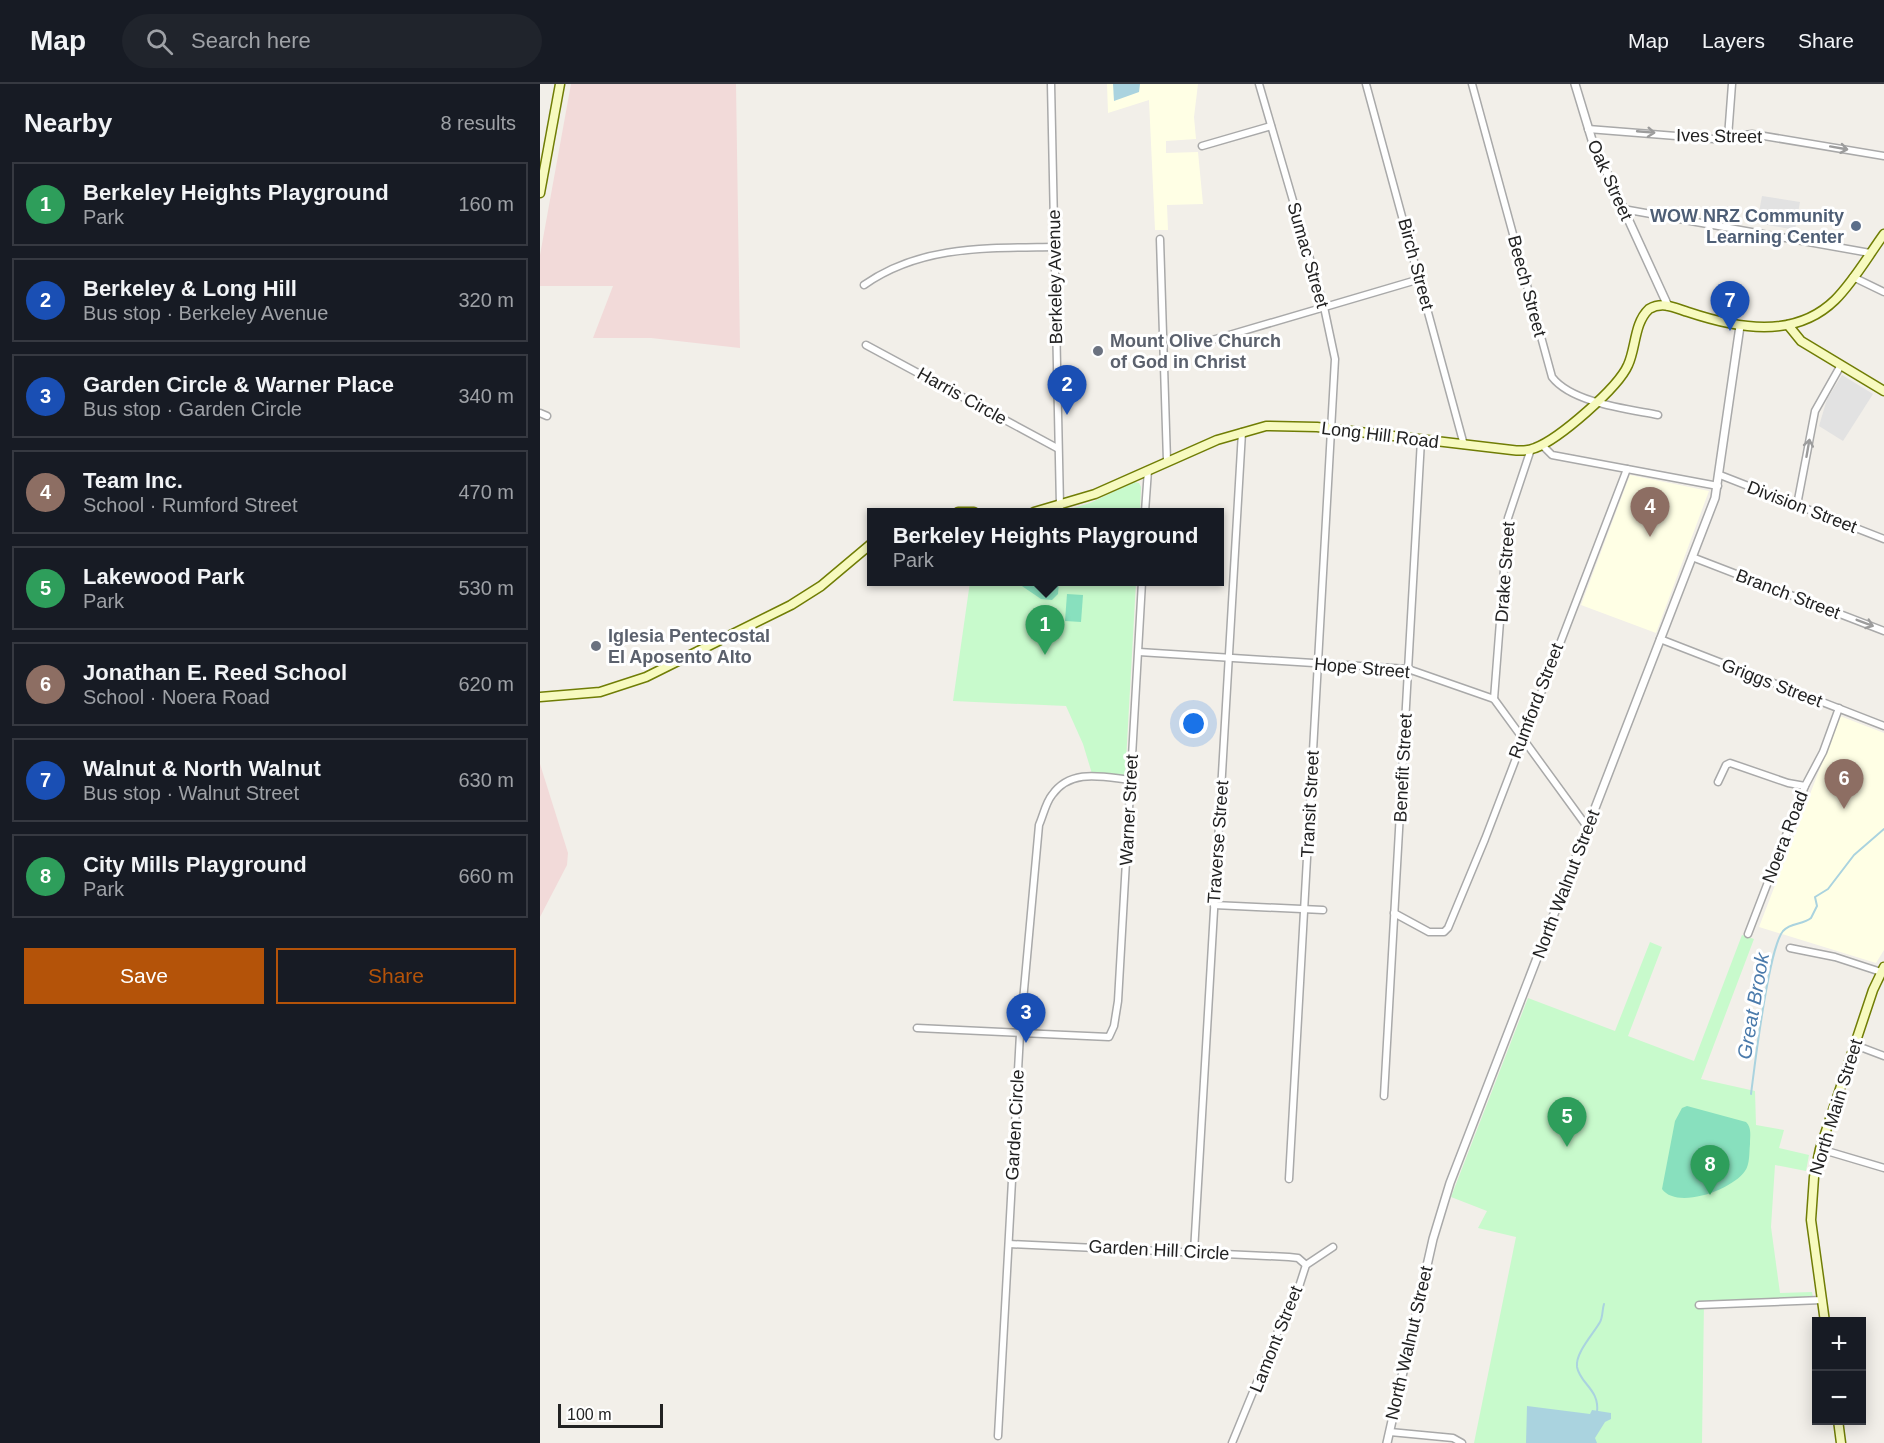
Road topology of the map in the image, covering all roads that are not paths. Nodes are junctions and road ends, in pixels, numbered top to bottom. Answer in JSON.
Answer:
{"nodes":[{"id":1,"x":560,"y":84,"type":"edge"},
{"id":2,"x":1051,"y":84,"type":"edge"},
{"id":3,"x":1259,"y":84,"type":"edge"},
{"id":4,"x":1366,"y":84,"type":"edge"},
{"id":5,"x":1472,"y":84,"type":"edge"},
{"id":6,"x":1575,"y":84,"type":"edge"},
{"id":7,"x":1732,"y":84,"type":"edge"},
{"id":8,"x":1271,"y":126,"type":"junction"},
{"id":9,"x":1588,"y":129,"type":"junction"},
{"id":10,"x":1728,"y":137,"type":"junction"},
{"id":11,"x":1202,"y":146,"type":"dead end"},
{"id":12,"x":1884,"y":156,"type":"edge"},
{"id":13,"x":540,"y":193,"type":"edge"},
{"id":14,"x":1623,"y":209,"type":"junction"},
{"id":15,"x":1884,"y":234,"type":"edge"},
{"id":16,"x":1160,"y":239,"type":"dead end"},
{"id":17,"x":1054,"y":246,"type":"junction"},
{"id":18,"x":1870,"y":253,"type":"junction"},
{"id":19,"x":1853,"y":277,"type":"junction"},
{"id":20,"x":1420,"y":279,"type":"junction"},
{"id":21,"x":864,"y":285,"type":"dead end"},
{"id":22,"x":1884,"y":292,"type":"edge"},
{"id":23,"x":1668,"y":306,"type":"junction"},
{"id":24,"x":1324,"y":307,"type":"junction"},
{"id":25,"x":1788,"y":325,"type":"junction"},
{"id":26,"x":1740,"y":326,"type":"junction"},
{"id":27,"x":1209,"y":341,"type":"dead end"},
{"id":28,"x":866,"y":345,"type":"dead end"},
{"id":29,"x":1841,"y":365,"type":"junction"},
{"id":30,"x":1884,"y":391,"type":"edge"},
{"id":31,"x":1597,"y":402,"type":"junction"},
{"id":32,"x":540,"y":413,"type":"edge"},
{"id":33,"x":1658,"y":415,"type":"dead end"},
{"id":34,"x":548,"y":416,"type":"dead end"},
{"id":35,"x":1332,"y":429,"type":"junction"},
{"id":36,"x":1242,"y":431,"type":"junction"},
{"id":37,"x":1421,"y":440,"type":"junction"},
{"id":38,"x":1464,"y":445,"type":"junction"},
{"id":39,"x":1542,"y":445,"type":"junction"},
{"id":40,"x":1057,"y":448,"type":"junction"},
{"id":41,"x":1531,"y":449,"type":"junction"},
{"id":42,"x":1167,"y":460,"type":"junction"},
{"id":43,"x":1626,"y":469,"type":"junction"},
{"id":44,"x":1148,"y":470,"type":"junction"},
{"id":45,"x":1720,"y":475,"type":"junction"},
{"id":46,"x":1718,"y":486,"type":"junction"},
{"id":47,"x":1797,"y":505,"type":"junction"},
{"id":48,"x":1060,"y":506,"type":"junction"},
{"id":49,"x":1053,"y":508,"type":"edge"},
{"id":50,"x":1146,"y":508,"type":"edge"},
{"id":51,"x":1884,"y":530,"type":"edge"},
{"id":52,"x":1883,"y":538,"type":"edge"},
{"id":53,"x":867,"y":547,"type":"edge"},
{"id":54,"x":1692,"y":557,"type":"junction"},
{"id":55,"x":1142,"y":586,"type":"edge"},
{"id":56,"x":1884,"y":631,"type":"edge"},
{"id":57,"x":1660,"y":639,"type":"junction"},
{"id":58,"x":1139,"y":652,"type":"junction"},
{"id":59,"x":1229,"y":660,"type":"junction"},
{"id":60,"x":1318,"y":664,"type":"junction"},
{"id":61,"x":1408,"y":669,"type":"junction"},
{"id":62,"x":540,"y":697,"type":"edge"},
{"id":63,"x":1494,"y":699,"type":"junction"},
{"id":64,"x":1839,"y":708,"type":"junction"},
{"id":65,"x":1884,"y":726,"type":"edge"},
{"id":66,"x":1522,"y":738,"type":"junction"},
{"id":67,"x":1131,"y":780,"type":"junction"},
{"id":68,"x":1718,"y":782,"type":"dead end"},
{"id":69,"x":1805,"y":786,"type":"junction"},
{"id":70,"x":1588,"y":828,"type":"junction"},
{"id":71,"x":1214,"y":905,"type":"junction"},
{"id":72,"x":1304,"y":909,"type":"junction"},
{"id":73,"x":1323,"y":910,"type":"dead end"},
{"id":74,"x":1394,"y":913,"type":"junction"},
{"id":75,"x":1748,"y":934,"type":"dead end"},
{"id":76,"x":1790,"y":948,"type":"dead end"},
{"id":77,"x":1883,"y":970,"type":"edge"},
{"id":78,"x":917,"y":1028,"type":"dead end"},
{"id":79,"x":1020,"y":1034,"type":"junction"},
{"id":80,"x":1855,"y":1045,"type":"junction"},
{"id":81,"x":1884,"y":1056,"type":"edge"},
{"id":82,"x":1384,"y":1096,"type":"dead end"},
{"id":83,"x":1820,"y":1149,"type":"junction"},
{"id":84,"x":1884,"y":1168,"type":"edge"},
{"id":85,"x":1288,"y":1179,"type":"dead end"},
{"id":86,"x":1009,"y":1244,"type":"junction"},
{"id":87,"x":1333,"y":1247,"type":"dead end"},
{"id":88,"x":1194,"y":1252,"type":"junction"},
{"id":89,"x":1306,"y":1265,"type":"junction"},
{"id":90,"x":1822,"y":1300,"type":"junction"},
{"id":91,"x":1699,"y":1305,"type":"dead end"},
{"id":92,"x":1824,"y":1317,"type":"edge"},
{"id":93,"x":1839,"y":1425,"type":"edge"},
{"id":94,"x":1390,"y":1432,"type":"junction"},
{"id":95,"x":998,"y":1436,"type":"dead end"},
{"id":96,"x":1232,"y":1443,"type":"edge"},
{"id":97,"x":1387,"y":1443,"type":"edge"},
{"id":98,"x":1462,"y":1443,"type":"edge"},
{"id":99,"x":1841,"y":1443,"type":"edge"}],
"edges":[{"from":1,"to":13,"type":"main road"},
{"from":2,"to":17,"type":"street","name":"Berkeley Avenue"},
{"from":3,"to":8,"type":"street","name":"Sumac Street"},
{"from":4,"to":20,"type":"street","name":"Birch Street"},
{"from":5,"to":31,"type":"street","name":"Beech Street"},
{"from":6,"to":9,"type":"street","name":"Oak Street"},
{"from":7,"to":10,"type":"street"},
{"from":8,"to":11,"type":"street"},
{"from":8,"to":24,"type":"street","name":"Sumac Street"},
{"from":9,"to":10,"type":"street","name":"Ives Street","one_way":true},
{"from":9,"to":14,"type":"street","name":"Oak Street"},
{"from":10,"to":12,"type":"street","name":"Ives Street","one_way":true},
{"from":14,"to":18,"type":"street"},
{"from":14,"to":23,"type":"street","name":"Oak Street"},
{"from":15,"to":18,"type":"main road"},
{"from":16,"to":42,"type":"street"},
{"from":17,"to":21,"type":"street"},
{"from":17,"to":40,"type":"street","name":"Berkeley Avenue"},
{"from":18,"to":19,"type":"main road"},
{"from":19,"to":22,"type":"street"},
{"from":19,"to":25,"type":"main road"},
{"from":20,"to":24,"type":"street"},
{"from":20,"to":38,"type":"street","name":"Birch Street"},
{"from":23,"to":26,"type":"main road"},
{"from":23,"to":31,"type":"main road","name":"Long Hill Road"},
{"from":24,"to":27,"type":"street"},
{"from":24,"to":35,"type":"street","name":"Sumac Street"},
{"from":25,"to":26,"type":"main road"},
{"from":25,"to":29,"type":"main road"},
{"from":26,"to":45,"type":"street","name":"North Walnut Street"},
{"from":28,"to":40,"type":"street","name":"Harris Circle"},
{"from":29,"to":30,"type":"main road"},
{"from":47,"to":29,"type":"street","one_way":true},
{"from":31,"to":33,"type":"street","name":"Beech Street"},
{"from":31,"to":39,"type":"main road","name":"Long Hill Road"},
{"from":32,"to":34,"type":"street"},
{"from":35,"to":36,"type":"main road","name":"Long Hill Road"},
{"from":35,"to":37,"type":"main road","name":"Long Hill Road"},
{"from":35,"to":60,"type":"street","name":"Transit Street"},
{"from":36,"to":42,"type":"main road","name":"Long Hill Road"},
{"from":36,"to":59,"type":"street","name":"Traverse Street"},
{"from":37,"to":38,"type":"main road","name":"Long Hill Road"},
{"from":37,"to":61,"type":"street","name":"Benefit Street"},
{"from":38,"to":41,"type":"main road","name":"Long Hill Road"},
{"from":39,"to":41,"type":"main road","name":"Long Hill Road"},
{"from":39,"to":43,"type":"street"},
{"from":40,"to":48,"type":"street","name":"Berkeley Avenue"},
{"from":41,"to":63,"type":"street","name":"Drake Street"},
{"from":42,"to":44,"type":"main road","name":"Long Hill Road"},
{"from":43,"to":46,"type":"street"},
{"from":43,"to":66,"type":"street","name":"Rumford Street"},
{"from":44,"to":48,"type":"main road","name":"Long Hill Road"},
{"from":44,"to":50,"type":"street"},
{"from":45,"to":46,"type":"street","name":"North Walnut Street"},
{"from":45,"to":47,"type":"street","name":"Division Street"},
{"from":46,"to":54,"type":"street","name":"North Walnut Street"},
{"from":47,"to":52,"type":"street","name":"Division Street"},
{"from":48,"to":49,"type":"main road","name":"Long Hill Road"},
{"from":51,"to":52,"type":"street"},
{"from":53,"to":62,"type":"main road"},
{"from":54,"to":56,"type":"street","name":"Branch Street","one_way":true},
{"from":54,"to":57,"type":"street","name":"North Walnut Street"},
{"from":55,"to":58,"type":"street","name":"Warner Street"},
{"from":57,"to":64,"type":"street","name":"Griggs Street"},
{"from":57,"to":70,"type":"street","name":"North Walnut Street"},
{"from":58,"to":59,"type":"street","name":"Hope Street"},
{"from":58,"to":67,"type":"street","name":"Warner Street"},
{"from":59,"to":60,"type":"street","name":"Hope Street"},
{"from":59,"to":71,"type":"street","name":"Traverse Street"},
{"from":60,"to":61,"type":"street","name":"Hope Street"},
{"from":60,"to":72,"type":"street","name":"Transit Street"},
{"from":61,"to":63,"type":"street","name":"Hope Street"},
{"from":61,"to":74,"type":"street","name":"Benefit Street"},
{"from":63,"to":66,"type":"street"},
{"from":64,"to":65,"type":"street","name":"Griggs Street"},
{"from":64,"to":69,"type":"street","name":"Noera Road"},
{"from":66,"to":70,"type":"street"},
{"from":66,"to":74,"type":"street","name":"Rumford Street"},
{"from":67,"to":79,"type":"street","name":"Garden Circle"},
{"from":67,"to":79,"type":"street","name":"Warner Street"},
{"from":68,"to":69,"type":"street"},
{"from":69,"to":75,"type":"street","name":"Noera Road"},
{"from":70,"to":94,"type":"street","name":"North Walnut Street"},
{"from":71,"to":72,"type":"street"},
{"from":71,"to":88,"type":"street","name":"Traverse Street"},
{"from":72,"to":73,"type":"street"},
{"from":72,"to":85,"type":"street","name":"Transit Street"},
{"from":74,"to":82,"type":"street","name":"Benefit Street"},
{"from":76,"to":77,"type":"street"},
{"from":77,"to":80,"type":"main road","name":"North Main Street"},
{"from":78,"to":79,"type":"street"},
{"from":79,"to":86,"type":"street","name":"Garden Circle"},
{"from":80,"to":81,"type":"street"},
{"from":80,"to":83,"type":"main road","name":"North Main Street"},
{"from":83,"to":84,"type":"street"},
{"from":83,"to":90,"type":"main road","name":"North Main Street"},
{"from":86,"to":88,"type":"street","name":"Garden Hill Circle"},
{"from":86,"to":95,"type":"street","name":"Garden Circle"},
{"from":87,"to":89,"type":"street","name":"Lamont Street"},
{"from":88,"to":89,"type":"street","name":"Garden Hill Circle"},
{"from":89,"to":96,"type":"street","name":"Lamont Street"},
{"from":90,"to":91,"type":"street"},
{"from":90,"to":92,"type":"main road","name":"North Main Street"},
{"from":93,"to":99,"type":"main road"},
{"from":94,"to":97,"type":"street","name":"North Walnut Street"},
{"from":94,"to":98,"type":"street"}]}
